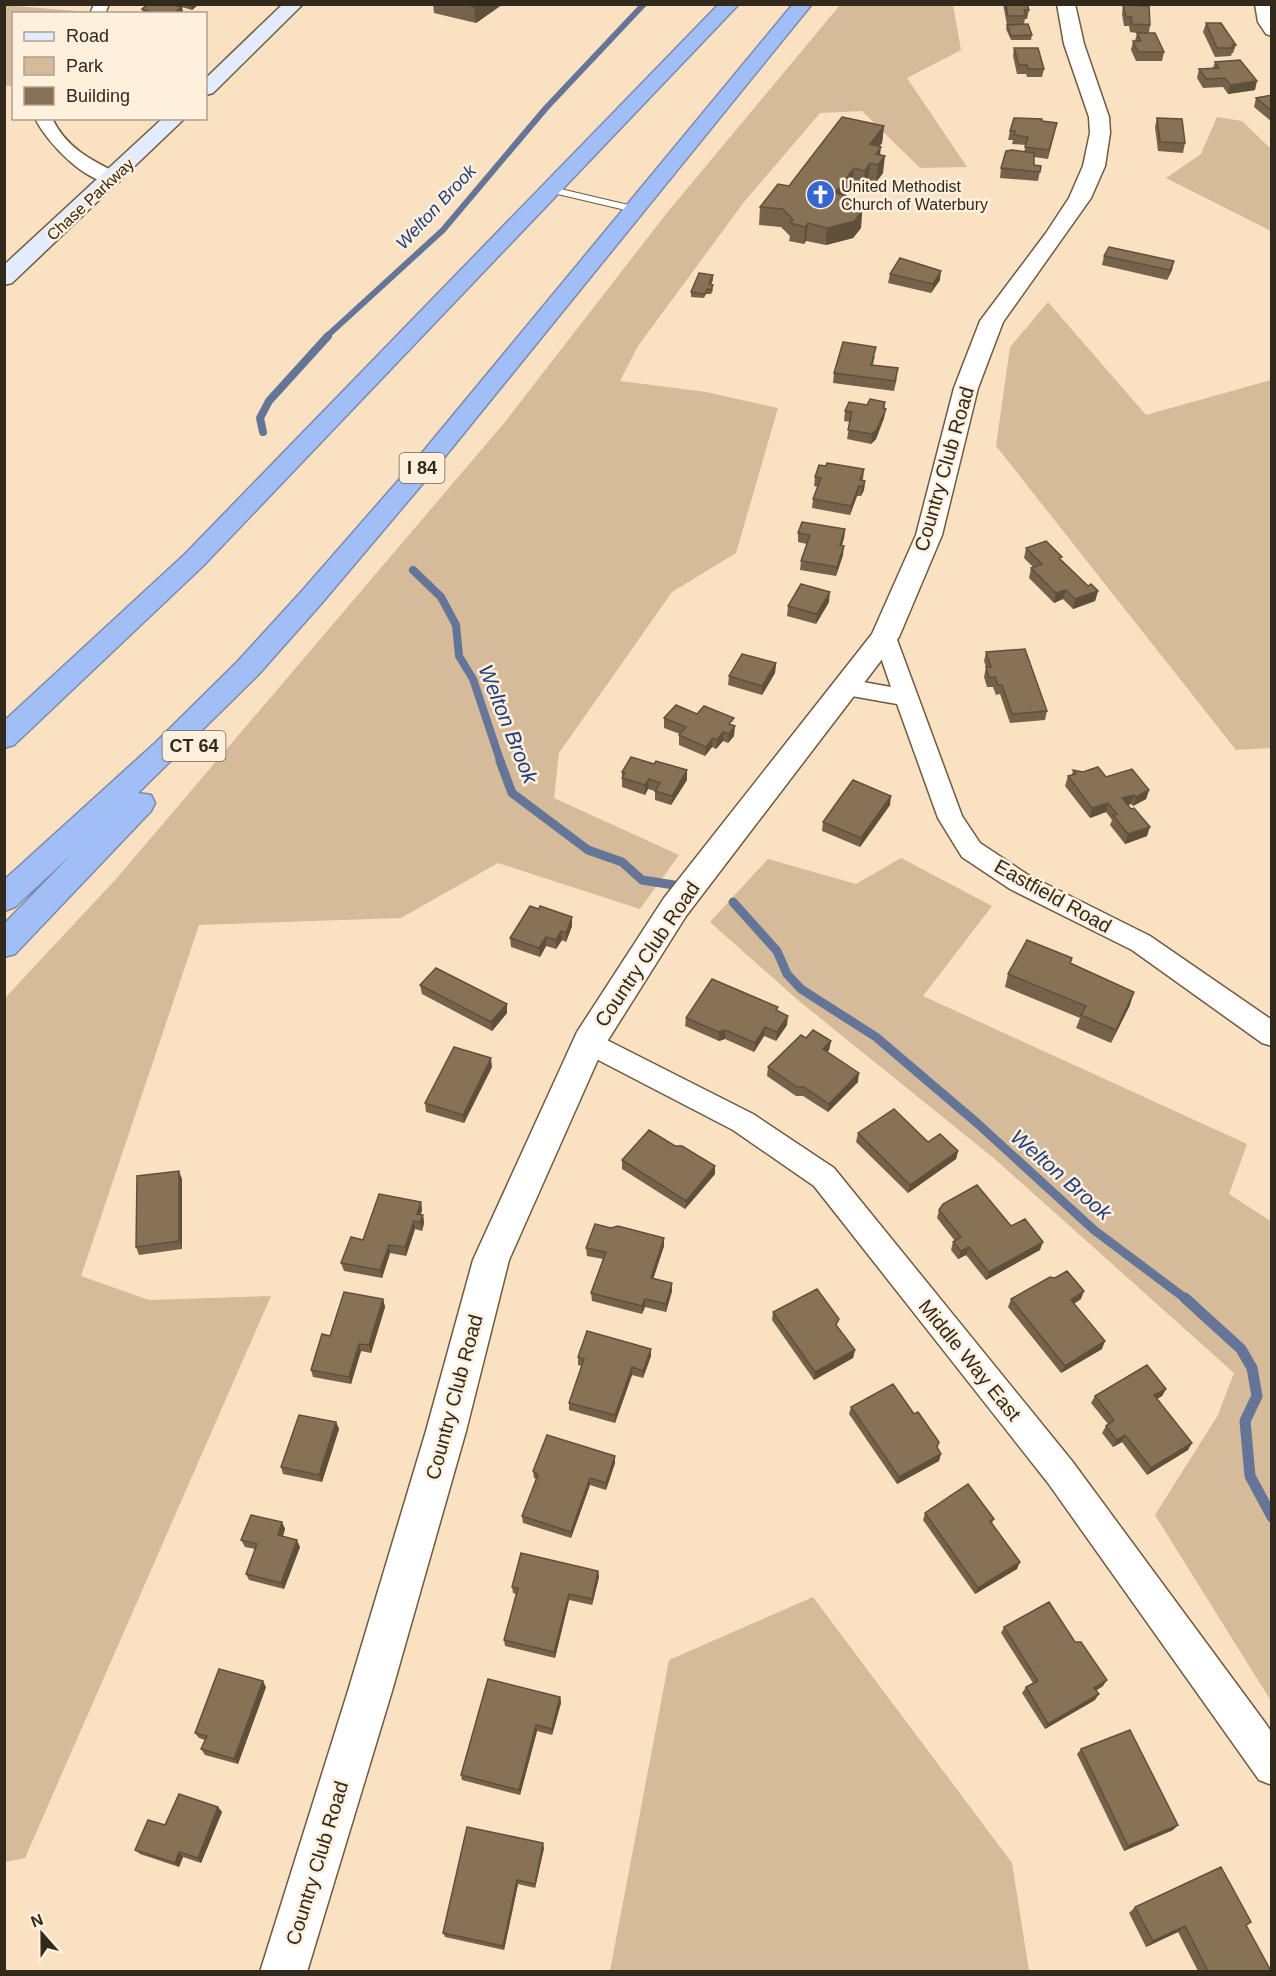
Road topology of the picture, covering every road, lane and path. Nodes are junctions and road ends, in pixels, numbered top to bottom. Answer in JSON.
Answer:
{"nodes":[{"id":1,"x":294,"y":4,"type":"edge"},
{"id":2,"x":705,"y":4,"type":"edge"},
{"id":3,"x":730,"y":4,"type":"edge"},
{"id":4,"x":803,"y":4,"type":"edge"},
{"id":5,"x":1066,"y":4,"type":"edge"},
{"id":6,"x":1263,"y":4,"type":"edge"},
{"id":7,"x":1272,"y":31,"type":"edge"},
{"id":8,"x":207,"y":88,"type":"edge"},
{"id":9,"x":44,"y":120,"type":"edge"},
{"id":10,"x":173,"y":120,"type":"edge"},
{"id":11,"x":113,"y":178,"type":"junction"},
{"id":12,"x":552,"y":190,"type":"junction"},
{"id":13,"x":634,"y":209,"type":"junction"},
{"id":14,"x":4,"y":278,"type":"edge"},
{"id":15,"x":368,"y":533,"type":"junction"},
{"id":16,"x":885,"y":637,"type":"junction"},
{"id":17,"x":846,"y":687,"type":"junction"},
{"id":18,"x":908,"y":698,"type":"junction"},
{"id":19,"x":4,"y":738,"type":"edge"},
{"id":20,"x":4,"y":898,"type":"edge"},
{"id":21,"x":4,"y":945,"type":"edge"},
{"id":22,"x":1272,"y":1035,"type":"edge"},
{"id":23,"x":589,"y":1042,"type":"junction"},
{"id":24,"x":1272,"y":1767,"type":"edge"},
{"id":25,"x":283,"y":1971,"type":"edge"}],
"edges":[{"from":1,"to":8,"type":"main road"},
{"from":2,"to":12,"type":"highway"},
{"from":3,"to":12,"type":"highway"},
{"from":4,"to":13,"type":"highway","number":"I 84"},
{"from":5,"to":16,"type":"street","name":"Country Club Road"},
{"from":6,"to":7,"type":"street"},
{"from":9,"to":11,"type":"street"},
{"from":10,"to":11,"type":"main road","name":"Chase Parkway"},
{"from":11,"to":14,"type":"main road","name":"Chase Parkway"},
{"from":12,"to":13,"type":"lane"},
{"from":12,"to":19,"type":"highway"},
{"from":13,"to":15,"type":"highway","number":"I 84"},
{"from":15,"to":20,"type":"highway","number":"I 84"},
{"from":15,"to":21,"type":"highway","number":"CT 64"},
{"from":16,"to":17,"type":"street","name":"Country Club Road"},
{"from":16,"to":18,"type":"street","name":"Eastfield Road"},
{"from":17,"to":18,"type":"street"},
{"from":17,"to":23,"type":"street","name":"Country Club Road"},
{"from":18,"to":22,"type":"street","name":"Eastfield Road"},
{"from":23,"to":24,"type":"street","name":"Middle Way East"},
{"from":23,"to":25,"type":"street","name":"Country Club Road"}]}
